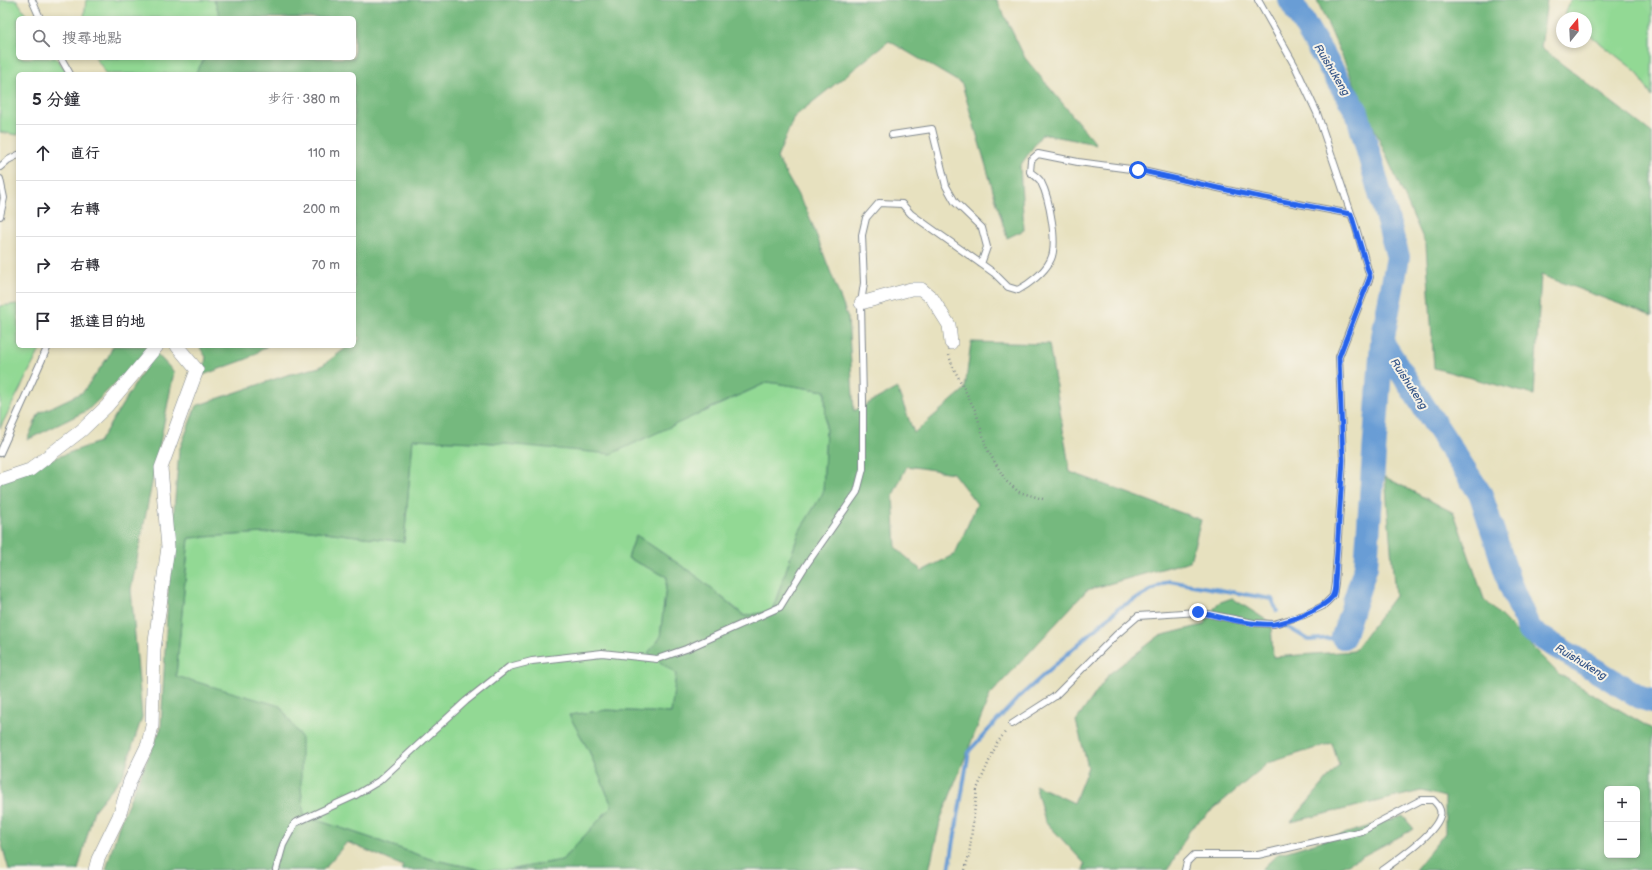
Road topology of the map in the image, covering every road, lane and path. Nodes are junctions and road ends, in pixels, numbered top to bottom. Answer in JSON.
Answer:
{"nodes":[{"id":1,"x":32,"y":0,"type":"edge"},
{"id":2,"x":1258,"y":0,"type":"edge"},
{"id":3,"x":39,"y":16,"type":"edge"},
{"id":4,"x":62,"y":60,"type":"edge"},
{"id":5,"x":69,"y":72,"type":"edge"},
{"id":6,"x":892,"y":134,"type":"dead end"},
{"id":7,"x":16,"y":155,"type":"edge"},
{"id":8,"x":0,"y":167,"type":"edge"},
{"id":9,"x":0,"y":179,"type":"edge"},
{"id":10,"x":1351,"y":214,"type":"junction"},
{"id":11,"x":0,"y":216,"type":"edge"},
{"id":12,"x":981,"y":264,"type":"junction"},
{"id":13,"x":861,"y":303,"type":"junction"},
{"id":14,"x":951,"y":343,"type":"joint"},
{"id":15,"x":47,"y":348,"type":"edge"},
{"id":16,"x":155,"y":348,"type":"edge"},
{"id":17,"x":179,"y":348,"type":"edge"},
{"id":18,"x":0,"y":453,"type":"edge"},
{"id":19,"x":0,"y":480,"type":"edge"},
{"id":20,"x":1043,"y":498,"type":"dead end"},
{"id":21,"x":1012,"y":724,"type":"joint"},
{"id":22,"x":95,"y":870,"type":"edge"},
{"id":23,"x":276,"y":870,"type":"edge"},
{"id":24,"x":965,"y":870,"type":"edge"},
{"id":25,"x":1185,"y":870,"type":"edge"},
{"id":26,"x":1383,"y":870,"type":"edge"}],
"edges":[{"from":1,"to":3,"type":"lane"},
{"from":2,"to":10,"type":"lane"},
{"from":4,"to":5,"type":"lane"},
{"from":6,"to":12,"type":"lane"},
{"from":7,"to":8,"type":"lane"},
{"from":9,"to":11,"type":"lane"},
{"from":10,"to":12,"type":"lane"},
{"from":10,"to":21,"type":"lane"},
{"from":12,"to":13,"type":"lane"},
{"from":13,"to":14,"type":"street"},
{"from":13,"to":23,"type":"lane"},
{"from":14,"to":20,"type":"path"},
{"from":15,"to":18,"type":"lane"},
{"from":16,"to":19,"type":"street"},
{"from":17,"to":22,"type":"street"},
{"from":21,"to":24,"type":"path"},
{"from":25,"to":26,"type":"lane"}]}
